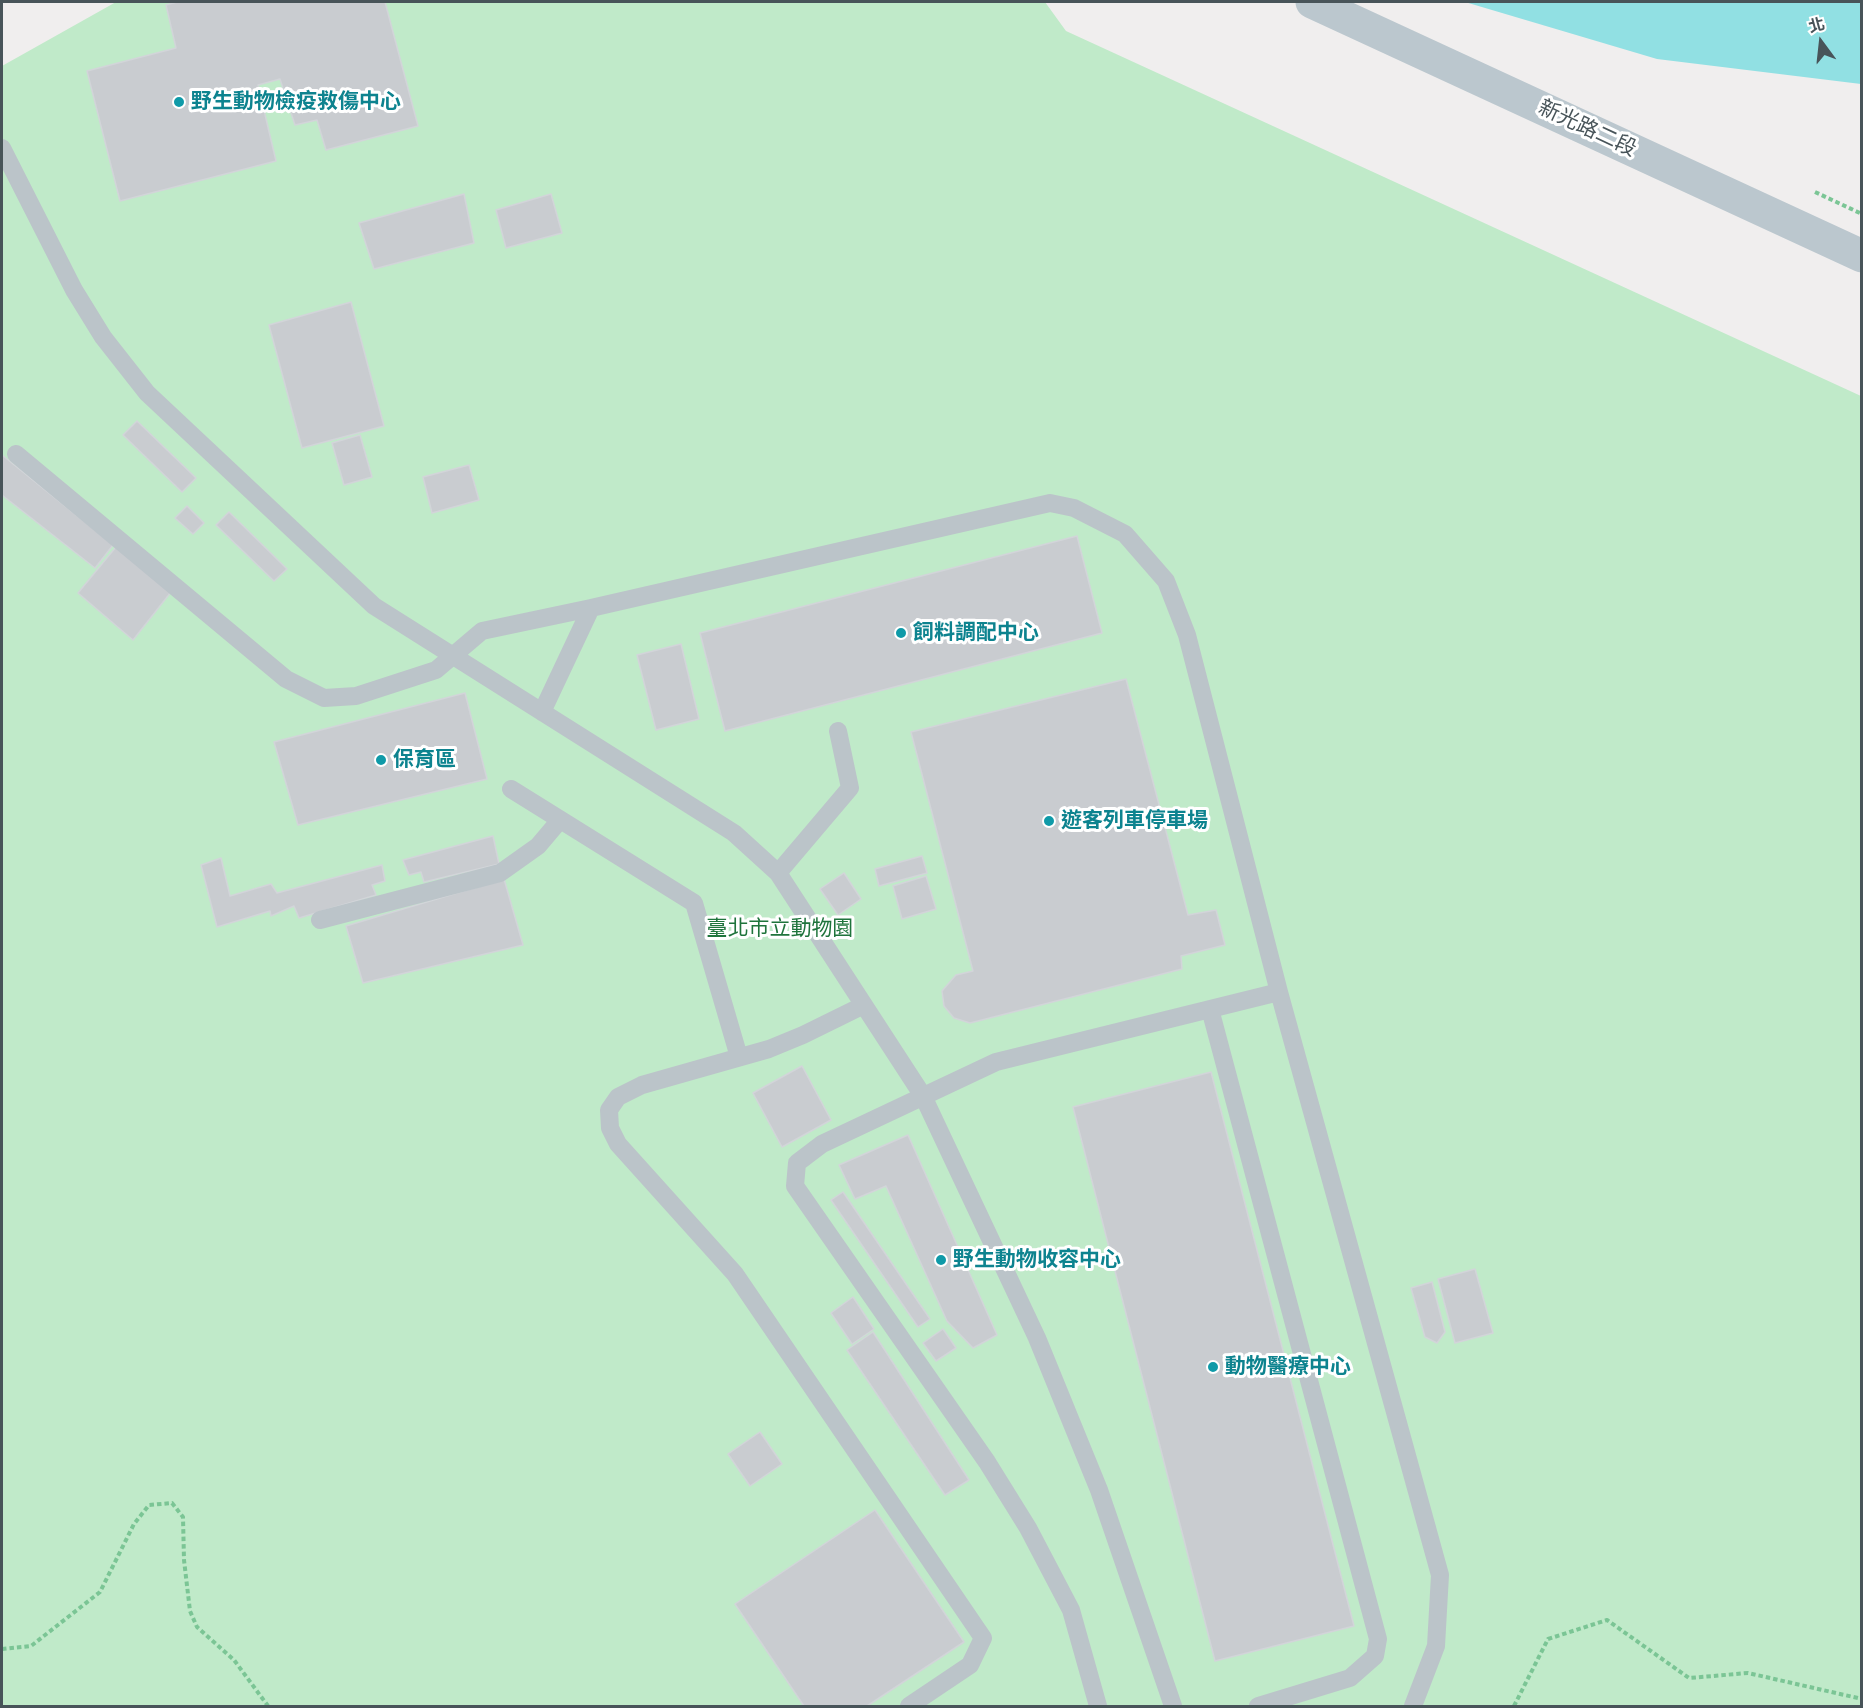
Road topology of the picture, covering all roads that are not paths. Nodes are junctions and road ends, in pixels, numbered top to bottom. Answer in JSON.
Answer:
{"nodes":[{"id":1,"x":1312,"y":2,"type":"edge"},
{"id":2,"x":2,"y":148,"type":"edge"},
{"id":3,"x":1862,"y":256,"type":"edge"},
{"id":4,"x":16,"y":454,"type":"dead end"},
{"id":5,"x":591,"y":608,"type":"junction"},
{"id":6,"x":452,"y":655,"type":"junction"},
{"id":7,"x":542,"y":712,"type":"junction"},
{"id":8,"x":838,"y":731,"type":"dead end"},
{"id":9,"x":511,"y":789,"type":"dead end"},
{"id":10,"x":560,"y":820,"type":"junction"},
{"id":11,"x":778,"y":873,"type":"junction"},
{"id":12,"x":320,"y":920,"type":"dead end"},
{"id":13,"x":1279,"y":992,"type":"junction"},
{"id":14,"x":864,"y":1005,"type":"junction"},
{"id":15,"x":1210,"y":1009,"type":"junction"},
{"id":16,"x":739,"y":1057,"type":"junction"},
{"id":17,"x":923,"y":1096,"type":"junction"},
{"id":18,"x":909,"y":1707,"type":"edge"},
{"id":19,"x":1098,"y":1707,"type":"edge"},
{"id":20,"x":1173,"y":1707,"type":"edge"},
{"id":21,"x":1258,"y":1707,"type":"edge"},
{"id":22,"x":1413,"y":1707,"type":"edge"}],
"edges":[{"from":1,"to":3,"type":"street","name":"新光路二段"},
{"from":2,"to":6,"type":"lane"},
{"from":4,"to":6,"type":"lane"},
{"from":5,"to":6,"type":"lane"},
{"from":5,"to":7,"type":"lane"},
{"from":5,"to":13,"type":"lane"},
{"from":6,"to":7,"type":"lane"},
{"from":7,"to":11,"type":"lane"},
{"from":8,"to":11,"type":"lane"},
{"from":9,"to":10,"type":"lane"},
{"from":10,"to":12,"type":"lane"},
{"from":10,"to":16,"type":"lane"},
{"from":11,"to":14,"type":"lane"},
{"from":13,"to":15,"type":"lane"},
{"from":13,"to":22,"type":"lane"},
{"from":14,"to":16,"type":"lane"},
{"from":14,"to":17,"type":"lane"},
{"from":15,"to":17,"type":"lane"},
{"from":15,"to":21,"type":"lane"},
{"from":16,"to":18,"type":"lane"},
{"from":17,"to":19,"type":"lane"},
{"from":17,"to":20,"type":"lane"}]}
